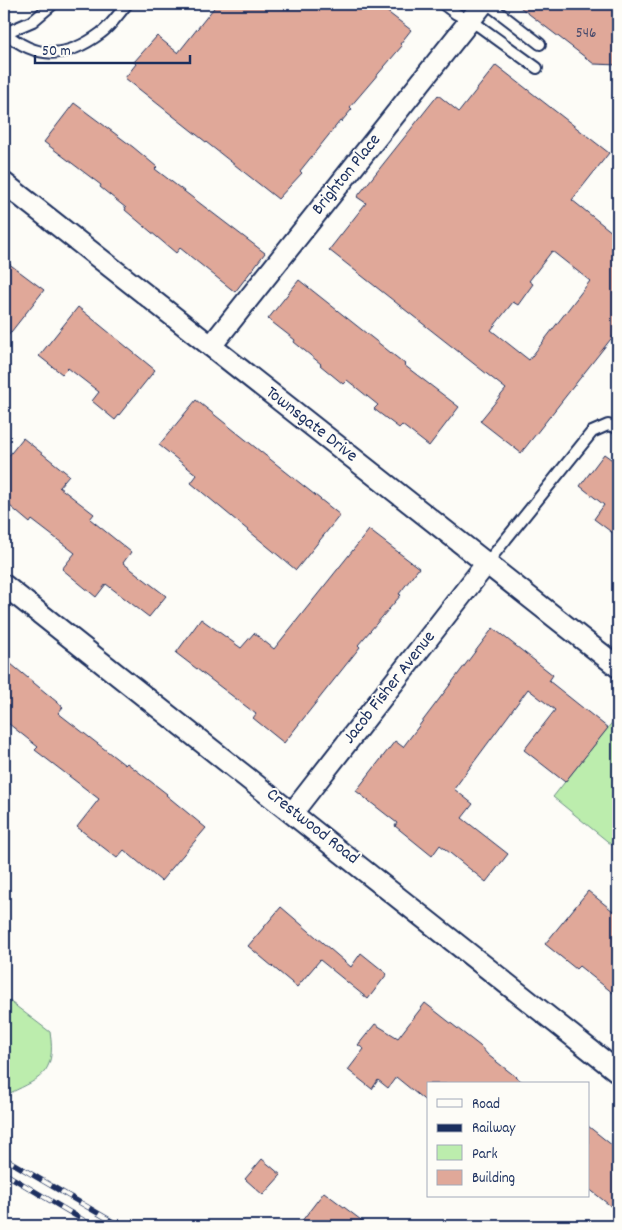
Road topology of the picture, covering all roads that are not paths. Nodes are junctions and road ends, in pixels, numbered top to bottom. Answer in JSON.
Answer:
{"nodes":[{"id":1,"x":52,"y":4,"type":"edge"},
{"id":2,"x":127,"y":4,"type":"edge"},
{"id":3,"x":443,"y":4,"type":"edge"},
{"id":4,"x":483,"y":4,"type":"edge"},
{"id":5,"x":488,"y":4,"type":"edge"},
{"id":6,"x":470,"y":20,"type":"junction"},
{"id":7,"x":4,"y":32,"type":"edge"},
{"id":8,"x":540,"y":44,"type":"dead end"},
{"id":9,"x":536,"y":68,"type":"dead end"},
{"id":10,"x":4,"y":183,"type":"edge"},
{"id":11,"x":211,"y":346,"type":"junction"},
{"id":12,"x":618,"y":428,"type":"edge"},
{"id":13,"x":486,"y":564,"type":"junction"},
{"id":14,"x":4,"y":585,"type":"edge"},
{"id":15,"x":618,"y":667,"type":"edge"},
{"id":16,"x":293,"y":812,"type":"junction"},
{"id":17,"x":618,"y":1072,"type":"edge"}],
"edges":[{"from":1,"to":7,"type":"lane"},
{"from":2,"to":7,"type":"lane"},
{"from":3,"to":6,"type":"lane"},
{"from":4,"to":6,"type":"street","name":"Brighton Place"},
{"from":5,"to":8,"type":"lane"},
{"from":6,"to":9,"type":"lane"},
{"from":6,"to":11,"type":"street","name":"Brighton Place"},
{"from":10,"to":11,"type":"street","name":"Townsgate Drive"},
{"from":11,"to":13,"type":"street","name":"Townsgate Drive"},
{"from":12,"to":13,"type":"lane"},
{"from":13,"to":15,"type":"street","name":"Townsgate Drive"},
{"from":13,"to":16,"type":"street","name":"Jacob Fisher Avenue"},
{"from":14,"to":16,"type":"street","name":"Crestwood Road"},
{"from":16,"to":17,"type":"street","name":"Crestwood Road"}]}
